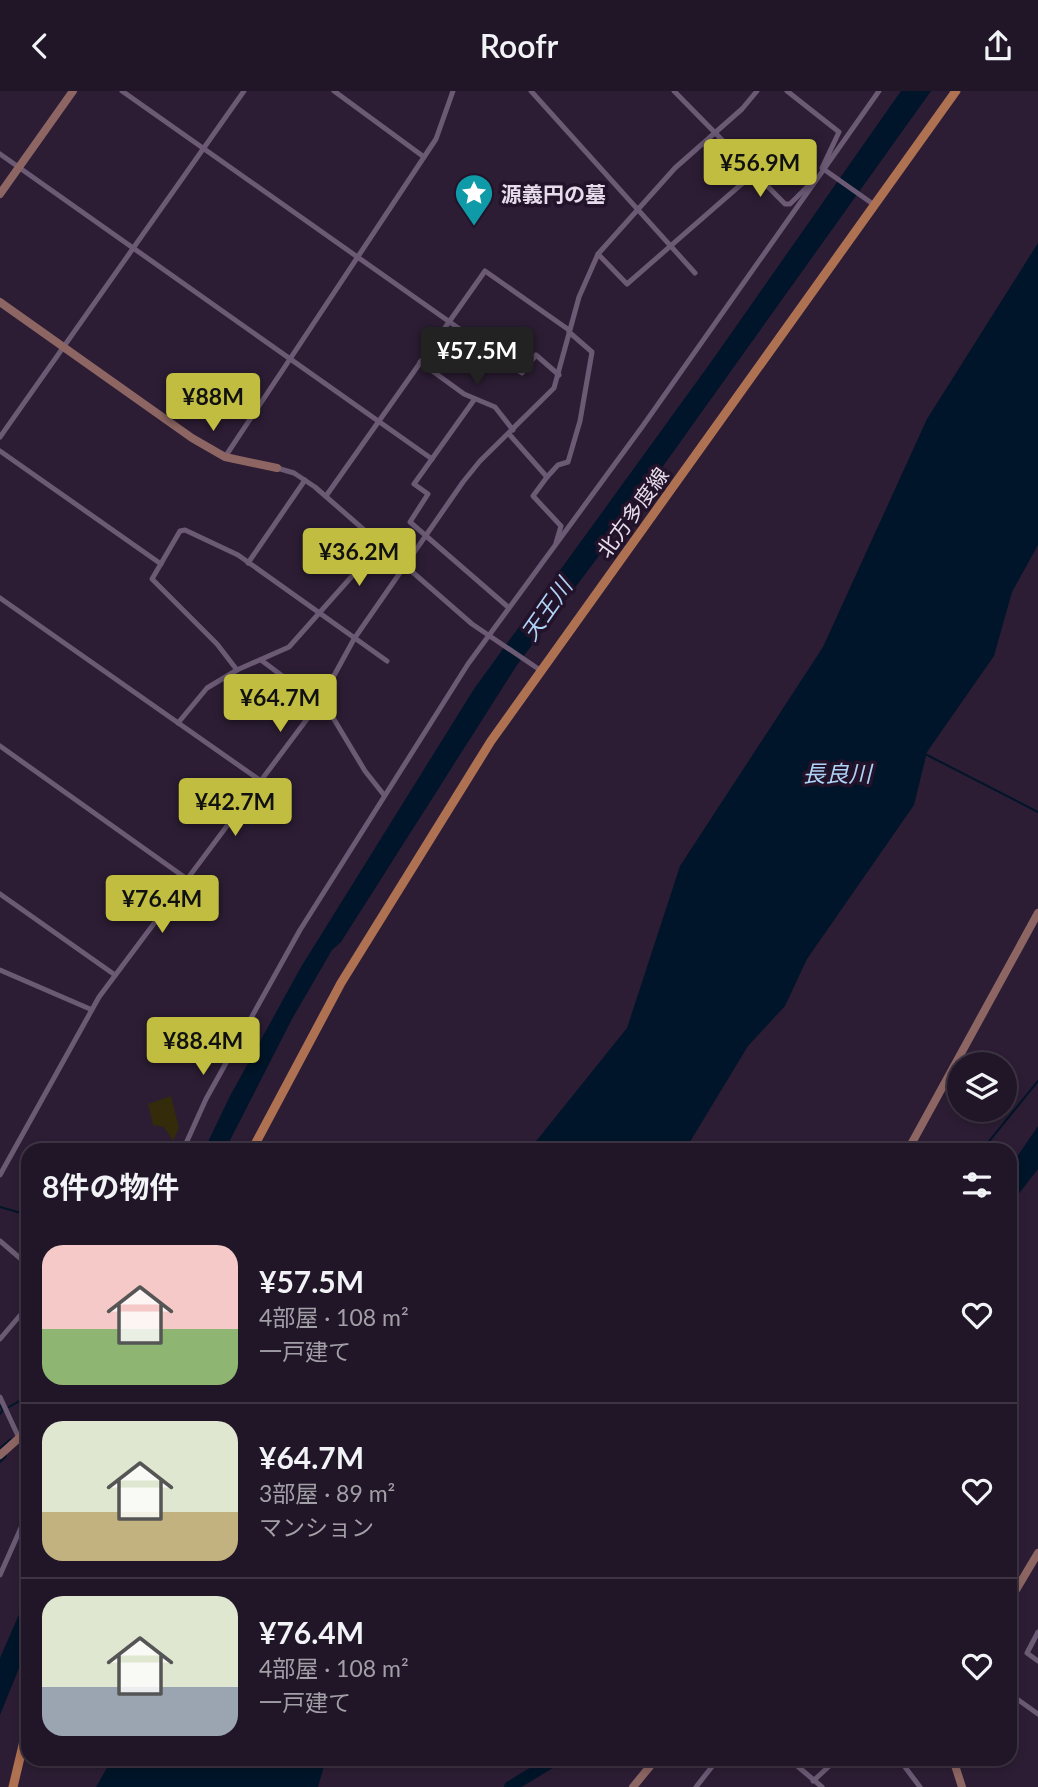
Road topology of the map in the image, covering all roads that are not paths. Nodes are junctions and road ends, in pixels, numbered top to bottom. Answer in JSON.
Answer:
{"nodes":[{"id":1,"x":73,"y":91,"type":"edge"},
{"id":2,"x":122,"y":91,"type":"edge"},
{"id":3,"x":244,"y":91,"type":"edge"},
{"id":4,"x":334,"y":91,"type":"edge"},
{"id":5,"x":453,"y":91,"type":"edge"},
{"id":6,"x":674,"y":91,"type":"edge"},
{"id":7,"x":757,"y":91,"type":"edge"},
{"id":8,"x":787,"y":91,"type":"edge"},
{"id":9,"x":879,"y":91,"type":"edge"},
{"id":10,"x":956,"y":91,"type":"edge"},
{"id":11,"x":534,"y":92,"type":"edge"},
{"id":12,"x":715,"y":134,"type":"junction"},
{"id":13,"x":204,"y":148,"type":"junction"},
{"id":14,"x":0,"y":154,"type":"edge"},
{"id":15,"x":425,"y":157,"type":"junction"},
{"id":16,"x":19,"y":167,"type":"junction"},
{"id":17,"x":822,"y":168,"type":"junction"},
{"id":18,"x":753,"y":174,"type":"junction"},
{"id":19,"x":814,"y":182,"type":"junction"},
{"id":20,"x":0,"y":194,"type":"edge"},
{"id":21,"x":870,"y":201,"type":"junction"},
{"id":22,"x":637,"y":208,"type":"junction"},
{"id":23,"x":670,"y":245,"type":"junction"},
{"id":24,"x":133,"y":247,"type":"junction"},
{"id":25,"x":598,"y":254,"type":"junction"},
{"id":26,"x":357,"y":257,"type":"junction"},
{"id":27,"x":695,"y":273,"type":"dead end"},
{"id":28,"x":0,"y":302,"type":"edge"},
{"id":29,"x":449,"y":322,"type":"junction"},
{"id":30,"x":569,"y":331,"type":"junction"},
{"id":31,"x":63,"y":347,"type":"junction"},
{"id":32,"x":290,"y":358,"type":"junction"},
{"id":33,"x":420,"y":362,"type":"junction"},
{"id":34,"x":559,"y":375,"type":"junction"},
{"id":35,"x":474,"y":400,"type":"junction"},
{"id":36,"x":377,"y":419,"type":"junction"},
{"id":37,"x":511,"y":432,"type":"junction"},
{"id":38,"x":0,"y":437,"type":"edge"},
{"id":39,"x":0,"y":451,"type":"edge"},
{"id":40,"x":225,"y":457,"type":"junction"},
{"id":41,"x":432,"y":459,"type":"junction"},
{"id":42,"x":277,"y":468,"type":"joint"},
{"id":43,"x":547,"y":477,"type":"junction"},
{"id":44,"x":305,"y":480,"type":"junction"},
{"id":45,"x":326,"y":495,"type":"junction"},
{"id":46,"x":428,"y":536,"type":"junction"},
{"id":47,"x":556,"y":545,"type":"junction"},
{"id":48,"x":383,"y":547,"type":"junction"},
{"id":49,"x":248,"y":563,"type":"junction"},
{"id":50,"x":161,"y":564,"type":"junction"},
{"id":51,"x":407,"y":566,"type":"junction"},
{"id":52,"x":0,"y":598,"type":"edge"},
{"id":53,"x":508,"y":607,"type":"junction"},
{"id":54,"x":320,"y":615,"type":"junction"},
{"id":55,"x":490,"y":638,"type":"junction"},
{"id":56,"x":354,"y":639,"type":"junction"},
{"id":57,"x":261,"y":660,"type":"junction"},
{"id":58,"x":387,"y":661,"type":"dead end"},
{"id":59,"x":536,"y":667,"type":"junction"},
{"id":60,"x":237,"y":670,"type":"junction"},
{"id":61,"x":319,"y":703,"type":"junction"},
{"id":62,"x":178,"y":723,"type":"junction"},
{"id":63,"x":0,"y":746,"type":"edge"},
{"id":64,"x":261,"y":781,"type":"junction"},
{"id":65,"x":384,"y":795,"type":"junction"},
{"id":66,"x":187,"y":879,"type":"junction"},
{"id":67,"x":0,"y":894,"type":"edge"},
{"id":68,"x":1038,"y":912,"type":"edge"},
{"id":69,"x":0,"y":970,"type":"edge"},
{"id":70,"x":115,"y":975,"type":"junction"},
{"id":71,"x":90,"y":1009,"type":"junction"},
{"id":72,"x":186,"y":1143,"type":"edge"},
{"id":73,"x":256,"y":1143,"type":"edge"},
{"id":74,"x":912,"y":1143,"type":"edge"},
{"id":75,"x":0,"y":1175,"type":"edge"},
{"id":76,"x":0,"y":1241,"type":"edge"},
{"id":77,"x":21,"y":1259,"type":"edge"},
{"id":78,"x":21,"y":1312,"type":"edge"},
{"id":79,"x":0,"y":1339,"type":"edge"},
{"id":80,"x":0,"y":1397,"type":"edge"},
{"id":81,"x":19,"y":1438,"type":"joint"},
{"id":82,"x":0,"y":1455,"type":"edge"},
{"id":83,"x":21,"y":1528,"type":"edge"},
{"id":84,"x":1038,"y":1553,"type":"edge"},
{"id":85,"x":0,"y":1575,"type":"edge"},
{"id":86,"x":1018,"y":1583,"type":"edge"},
{"id":87,"x":1038,"y":1632,"type":"edge"},
{"id":88,"x":1038,"y":1661,"type":"edge"},
{"id":89,"x":1017,"y":1699,"type":"edge"},
{"id":90,"x":1038,"y":1714,"type":"edge"},
{"id":91,"x":21,"y":1753,"type":"edge"},
{"id":92,"x":650,"y":1766,"type":"edge"},
{"id":93,"x":713,"y":1766,"type":"edge"},
{"id":94,"x":797,"y":1766,"type":"edge"},
{"id":95,"x":829,"y":1766,"type":"edge"},
{"id":96,"x":904,"y":1766,"type":"edge"},
{"id":97,"x":955,"y":1766,"type":"edge"},
{"id":98,"x":813,"y":1781,"type":"junction"},
{"id":99,"x":13,"y":1787,"type":"edge"},
{"id":100,"x":633,"y":1787,"type":"edge"},
{"id":101,"x":696,"y":1787,"type":"edge"},
{"id":102,"x":822,"y":1787,"type":"edge"},
{"id":103,"x":920,"y":1787,"type":"edge"},
{"id":104,"x":962,"y":1787,"type":"edge"}],
"edges":[{"from":1,"to":16,"type":"street"},
{"from":2,"to":13,"type":"street"},
{"from":3,"to":13,"type":"street"},
{"from":4,"to":15,"type":"street"},
{"from":5,"to":15,"type":"street"},
{"from":6,"to":12,"type":"street"},
{"from":7,"to":12,"type":"street"},
{"from":8,"to":17,"type":"street"},
{"from":9,"to":17,"type":"street"},
{"from":10,"to":21,"type":"main road","name":"北方多度線"},
{"from":11,"to":22,"type":"street"},
{"from":12,"to":18,"type":"street"},
{"from":12,"to":22,"type":"street"},
{"from":13,"to":24,"type":"street"},
{"from":13,"to":26,"type":"street"},
{"from":14,"to":16,"type":"street"},
{"from":15,"to":26,"type":"street"},
{"from":16,"to":20,"type":"street"},
{"from":16,"to":24,"type":"street"},
{"from":17,"to":19,"type":"street"},
{"from":17,"to":21,"type":"street"},
{"from":18,"to":19,"type":"street"},
{"from":18,"to":23,"type":"street"},
{"from":19,"to":47,"type":"street"},
{"from":21,"to":59,"type":"main road","name":"北方多度線"},
{"from":22,"to":23,"type":"street"},
{"from":22,"to":25,"type":"street"},
{"from":23,"to":25,"type":"street"},
{"from":23,"to":27,"type":"street"},
{"from":24,"to":31,"type":"street"},
{"from":24,"to":32,"type":"street"},
{"from":25,"to":30,"type":"street"},
{"from":26,"to":29,"type":"street"},
{"from":26,"to":32,"type":"street"},
{"from":28,"to":31,"type":"street"},
{"from":29,"to":30,"type":"street"},
{"from":29,"to":33,"type":"street"},
{"from":29,"to":34,"type":"street"},
{"from":30,"to":34,"type":"street"},
{"from":30,"to":43,"type":"street"},
{"from":31,"to":38,"type":"street"},
{"from":31,"to":40,"type":"street"},
{"from":32,"to":36,"type":"street"},
{"from":32,"to":40,"type":"street"},
{"from":33,"to":35,"type":"street"},
{"from":33,"to":36,"type":"street"},
{"from":34,"to":37,"type":"street"},
{"from":35,"to":37,"type":"street"},
{"from":35,"to":41,"type":"street"},
{"from":36,"to":41,"type":"street"},
{"from":36,"to":45,"type":"street"},
{"from":37,"to":43,"type":"street"},
{"from":37,"to":46,"type":"street"},
{"from":39,"to":50,"type":"street"},
{"from":40,"to":42,"type":"street"},
{"from":41,"to":46,"type":"street"},
{"from":42,"to":44,"type":"street"},
{"from":43,"to":47,"type":"street"},
{"from":44,"to":45,"type":"street"},
{"from":44,"to":49,"type":"street"},
{"from":45,"to":48,"type":"street"},
{"from":46,"to":51,"type":"street"},
{"from":46,"to":53,"type":"street"},
{"from":47,"to":53,"type":"street"},
{"from":48,"to":51,"type":"street"},
{"from":48,"to":54,"type":"street"},
{"from":49,"to":50,"type":"street"},
{"from":49,"to":54,"type":"street"},
{"from":50,"to":60,"type":"street"},
{"from":51,"to":55,"type":"street"},
{"from":51,"to":56,"type":"street"},
{"from":52,"to":62,"type":"street"},
{"from":53,"to":55,"type":"street"},
{"from":54,"to":56,"type":"street"},
{"from":54,"to":57,"type":"street"},
{"from":55,"to":59,"type":"street"},
{"from":55,"to":65,"type":"street"},
{"from":56,"to":58,"type":"street"},
{"from":56,"to":61,"type":"street"},
{"from":57,"to":60,"type":"street"},
{"from":57,"to":61,"type":"street"},
{"from":59,"to":73,"type":"main road","name":"北方多度線"},
{"from":60,"to":62,"type":"street"},
{"from":61,"to":64,"type":"street"},
{"from":61,"to":65,"type":"street"},
{"from":62,"to":64,"type":"street"},
{"from":63,"to":66,"type":"street"},
{"from":64,"to":66,"type":"street"},
{"from":65,"to":72,"type":"street"},
{"from":66,"to":70,"type":"street"},
{"from":67,"to":70,"type":"street"},
{"from":68,"to":74,"type":"street"},
{"from":69,"to":71,"type":"street"},
{"from":70,"to":71,"type":"street"},
{"from":71,"to":75,"type":"street"},
{"from":76,"to":77,"type":"street"},
{"from":78,"to":79,"type":"street"},
{"from":80,"to":81,"type":"street"},
{"from":81,"to":82,"type":"street"},
{"from":83,"to":85,"type":"street"},
{"from":84,"to":86,"type":"street"},
{"from":87,"to":88,"type":"street"},
{"from":89,"to":90,"type":"street"},
{"from":91,"to":99,"type":"main road"},
{"from":92,"to":100,"type":"street"},
{"from":93,"to":101,"type":"street"},
{"from":94,"to":98,"type":"street"},
{"from":95,"to":98,"type":"street"},
{"from":96,"to":103,"type":"street"},
{"from":97,"to":104,"type":"street"},
{"from":98,"to":102,"type":"street"}]}
